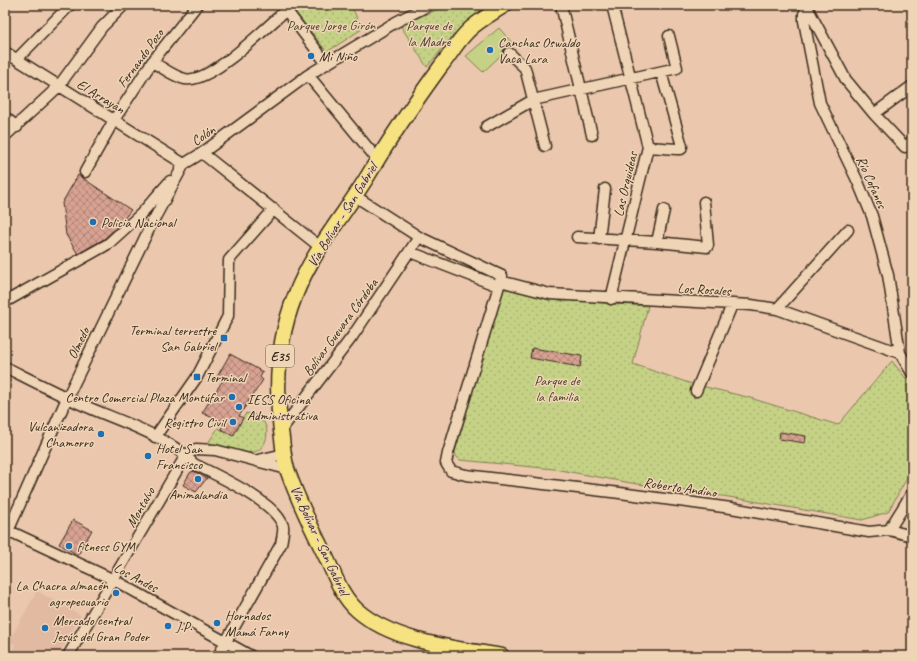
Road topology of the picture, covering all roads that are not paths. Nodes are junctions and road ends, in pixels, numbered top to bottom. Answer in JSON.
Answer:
{"nodes":[{"id":1,"x":70,"y":5,"type":"edge"},
{"id":2,"x":124,"y":5,"type":"edge"},
{"id":3,"x":197,"y":5,"type":"edge"},
{"id":4,"x":429,"y":5,"type":"edge"},
{"id":5,"x":505,"y":5,"type":"edge"},
{"id":6,"x":561,"y":5,"type":"edge"},
{"id":7,"x":612,"y":5,"type":"edge"},
{"id":8,"x":808,"y":6,"type":"edge"},
{"id":9,"x":289,"y":8,"type":"edge"},
{"id":10,"x":669,"y":36,"type":"dead end"},
{"id":11,"x":5,"y":52,"type":"edge"},
{"id":12,"x":509,"y":53,"type":"dead end"},
{"id":13,"x":16,"y":59,"type":"junction"},
{"id":14,"x":152,"y":62,"type":"junction"},
{"id":15,"x":326,"y":64,"type":"junction"},
{"id":16,"x":661,"y":72,"type":"junction"},
{"id":17,"x":308,"y":75,"type":"junction"},
{"id":18,"x":631,"y":78,"type":"junction"},
{"id":19,"x":912,"y":86,"type":"edge"},
{"id":20,"x":58,"y":87,"type":"junction"},
{"id":21,"x":581,"y":89,"type":"junction"},
{"id":22,"x":533,"y":100,"type":"junction"},
{"id":23,"x":874,"y":114,"type":"junction"},
{"id":24,"x":5,"y":117,"type":"edge"},
{"id":25,"x":114,"y":120,"type":"junction"},
{"id":26,"x":16,"y":127,"type":"junction"},
{"id":27,"x":486,"y":127,"type":"dead end"},
{"id":28,"x":592,"y":135,"type":"dead end"},
{"id":29,"x":5,"y":136,"type":"edge"},
{"id":30,"x":909,"y":144,"type":"edge"},
{"id":31,"x":545,"y":146,"type":"dead end"},
{"id":32,"x":648,"y":147,"type":"junction"},
{"id":33,"x":202,"y":153,"type":"junction"},
{"id":34,"x":377,"y":158,"type":"junction"},
{"id":35,"x":184,"y":164,"type":"junction"},
{"id":36,"x":85,"y":172,"type":"dead end"},
{"id":37,"x":605,"y":189,"type":"dead end"},
{"id":38,"x":355,"y":196,"type":"junction"},
{"id":39,"x":704,"y":202,"type":"dead end"},
{"id":40,"x":274,"y":209,"type":"junction"},
{"id":41,"x":664,"y":210,"type":"dead end"},
{"id":42,"x":141,"y":214,"type":"junction"},
{"id":43,"x":152,"y":223,"type":"junction"},
{"id":44,"x":848,"y":230,"type":"dead end"},
{"id":45,"x":577,"y":237,"type":"dead end"},
{"id":46,"x":419,"y":238,"type":"junction"},
{"id":47,"x":598,"y":239,"type":"junction"},
{"id":48,"x":626,"y":239,"type":"junction"},
{"id":49,"x":657,"y":242,"type":"junction"},
{"id":50,"x":319,"y":246,"type":"junction"},
{"id":51,"x":410,"y":252,"type":"junction"},
{"id":52,"x":500,"y":281,"type":"junction"},
{"id":53,"x":612,"y":299,"type":"junction"},
{"id":54,"x":5,"y":302,"type":"edge"},
{"id":55,"x":732,"y":305,"type":"junction"},
{"id":56,"x":777,"y":309,"type":"junction"},
{"id":57,"x":900,"y":353,"type":"junction"},
{"id":58,"x":5,"y":367,"type":"edge"},
{"id":59,"x":912,"y":373,"type":"edge"},
{"id":60,"x":696,"y":391,"type":"dead end"},
{"id":61,"x":66,"y":398,"type":"junction"},
{"id":62,"x":281,"y":430,"type":"junction"},
{"id":63,"x":155,"y":437,"type":"junction"},
{"id":64,"x":284,"y":454,"type":"junction"},
{"id":65,"x":186,"y":455,"type":"junction"},
{"id":66,"x":256,"y":460,"type":"junction"},
{"id":67,"x":287,"y":469,"type":"junction"},
{"id":68,"x":912,"y":493,"type":"edge"},
{"id":69,"x":889,"y":530,"type":"junction"},
{"id":70,"x":6,"y":533,"type":"edge"},
{"id":71,"x":912,"y":536,"type":"edge"},
{"id":72,"x":114,"y":580,"type":"junction"},
{"id":73,"x":225,"y":642,"type":"junction"},
{"id":74,"x":456,"y":652,"type":"edge"},
{"id":75,"x":68,"y":656,"type":"edge"},
{"id":76,"x":218,"y":656,"type":"edge"},
{"id":77,"x":251,"y":656,"type":"edge"},
{"id":78,"x":502,"y":656,"type":"edge"}],
"edges":[{"from":1,"to":13,"type":"street"},
{"from":2,"to":20,"type":"street"},
{"from":3,"to":14,"type":"street","name":"Fernando Pozo"},
{"from":4,"to":15,"type":"street","name":"Colón"},
{"from":5,"to":34,"type":"highway","name":"Vía Bolívar - San Gabriel","number":"E35"},
{"from":6,"to":21,"type":"street"},
{"from":7,"to":18,"type":"street","name":"Las Orquideas"},
{"from":8,"to":23,"type":"street"},
{"from":8,"to":57,"type":"street","name":"Río Cofanes"},
{"from":9,"to":14,"type":"street"},
{"from":9,"to":15,"type":"street"},
{"from":10,"to":16,"type":"street"},
{"from":11,"to":13,"type":"street","name":"El Arrayan"},
{"from":12,"to":22,"type":"street"},
{"from":13,"to":20,"type":"street","name":"El Arrayan"},
{"from":14,"to":25,"type":"street","name":"Fernando Pozo"},
{"from":15,"to":17,"type":"street","name":"Colón"},
{"from":16,"to":18,"type":"street"},
{"from":16,"to":32,"type":"street"},
{"from":17,"to":33,"type":"street","name":"Colón"},
{"from":17,"to":34,"type":"street"},
{"from":18,"to":21,"type":"street"},
{"from":18,"to":32,"type":"street","name":"Las Orquideas"},
{"from":19,"to":23,"type":"street"},
{"from":20,"to":25,"type":"street","name":"El Arrayan"},
{"from":20,"to":26,"type":"street"},
{"from":21,"to":22,"type":"street"},
{"from":21,"to":28,"type":"street"},
{"from":22,"to":27,"type":"street"},
{"from":22,"to":31,"type":"street"},
{"from":23,"to":30,"type":"street"},
{"from":24,"to":26,"type":"street"},
{"from":25,"to":35,"type":"street","name":"El Arrayan"},
{"from":25,"to":36,"type":"street","name":"Fernando Pozo"},
{"from":26,"to":29,"type":"street"},
{"from":32,"to":48,"type":"street","name":"Las Orquideas"},
{"from":33,"to":35,"type":"street","name":"Colón"},
{"from":33,"to":40,"type":"street"},
{"from":34,"to":38,"type":"highway","name":"Vía Bolívar - San Gabriel","number":"E35"},
{"from":35,"to":42,"type":"street","name":"Colón"},
{"from":35,"to":43,"type":"street","name":"Olmedo"},
{"from":37,"to":47,"type":"street"},
{"from":38,"to":46,"type":"street","name":"Los Rosales"},
{"from":38,"to":50,"type":"highway","name":"Vía Bolívar - San Gabriel","number":"E35"},
{"from":39,"to":49,"type":"street"},
{"from":40,"to":50,"type":"street"},
{"from":40,"to":63,"type":"street"},
{"from":41,"to":49,"type":"street"},
{"from":42,"to":43,"type":"street"},
{"from":42,"to":54,"type":"street","name":"Colón"},
{"from":43,"to":61,"type":"street","name":"Olmedo"},
{"from":44,"to":56,"type":"street"},
{"from":45,"to":47,"type":"street"},
{"from":46,"to":51,"type":"street","name":"Bolívar Guevara Córdoba"},
{"from":46,"to":52,"type":"street","name":"Los Rosales"},
{"from":47,"to":48,"type":"street"},
{"from":48,"to":49,"type":"street"},
{"from":48,"to":53,"type":"street","name":"Las Orquideas"},
{"from":50,"to":62,"type":"highway","name":"Vía Bolívar - San Gabriel","number":"E35"},
{"from":51,"to":52,"type":"street"},
{"from":51,"to":62,"type":"street","name":"Bolívar Guevara Córdoba"},
{"from":52,"to":53,"type":"street","name":"Los Rosales"},
{"from":52,"to":69,"type":"street","name":"Roberto Andino"},
{"from":53,"to":55,"type":"street","name":"Los Rosales"},
{"from":55,"to":56,"type":"street","name":"Los Rosales"},
{"from":55,"to":60,"type":"street"},
{"from":56,"to":57,"type":"street","name":"Los Rosales"},
{"from":57,"to":59,"type":"street","name":"Río Cofanes"},
{"from":58,"to":61,"type":"street"},
{"from":61,"to":63,"type":"street"},
{"from":61,"to":70,"type":"street","name":"Olmedo"},
{"from":62,"to":64,"type":"highway","name":"Vía Bolívar - San Gabriel","number":"E35"},
{"from":63,"to":65,"type":"street"},
{"from":64,"to":66,"type":"street"},
{"from":64,"to":67,"type":"highway","name":"Vía Bolívar - San Gabriel","number":"E35"},
{"from":65,"to":66,"type":"street"},
{"from":65,"to":72,"type":"street","name":"Montalvo"},
{"from":65,"to":73,"type":"street"},
{"from":66,"to":67,"type":"street"},
{"from":67,"to":74,"type":"highway","name":"Vía Bolívar - San Gabriel","number":"E35"},
{"from":68,"to":69,"type":"street"},
{"from":69,"to":71,"type":"street","name":"Roberto Andino"},
{"from":70,"to":72,"type":"street","name":"Los Andes"},
{"from":72,"to":73,"type":"street","name":"Los Andes"},
{"from":72,"to":75,"type":"street","name":"Montalvo"},
{"from":73,"to":76,"type":"street"},
{"from":73,"to":77,"type":"street","name":"Los Andes"},
{"from":74,"to":78,"type":"highway","name":"Vía Bolívar - San Gabriel","number":"E35"}]}
